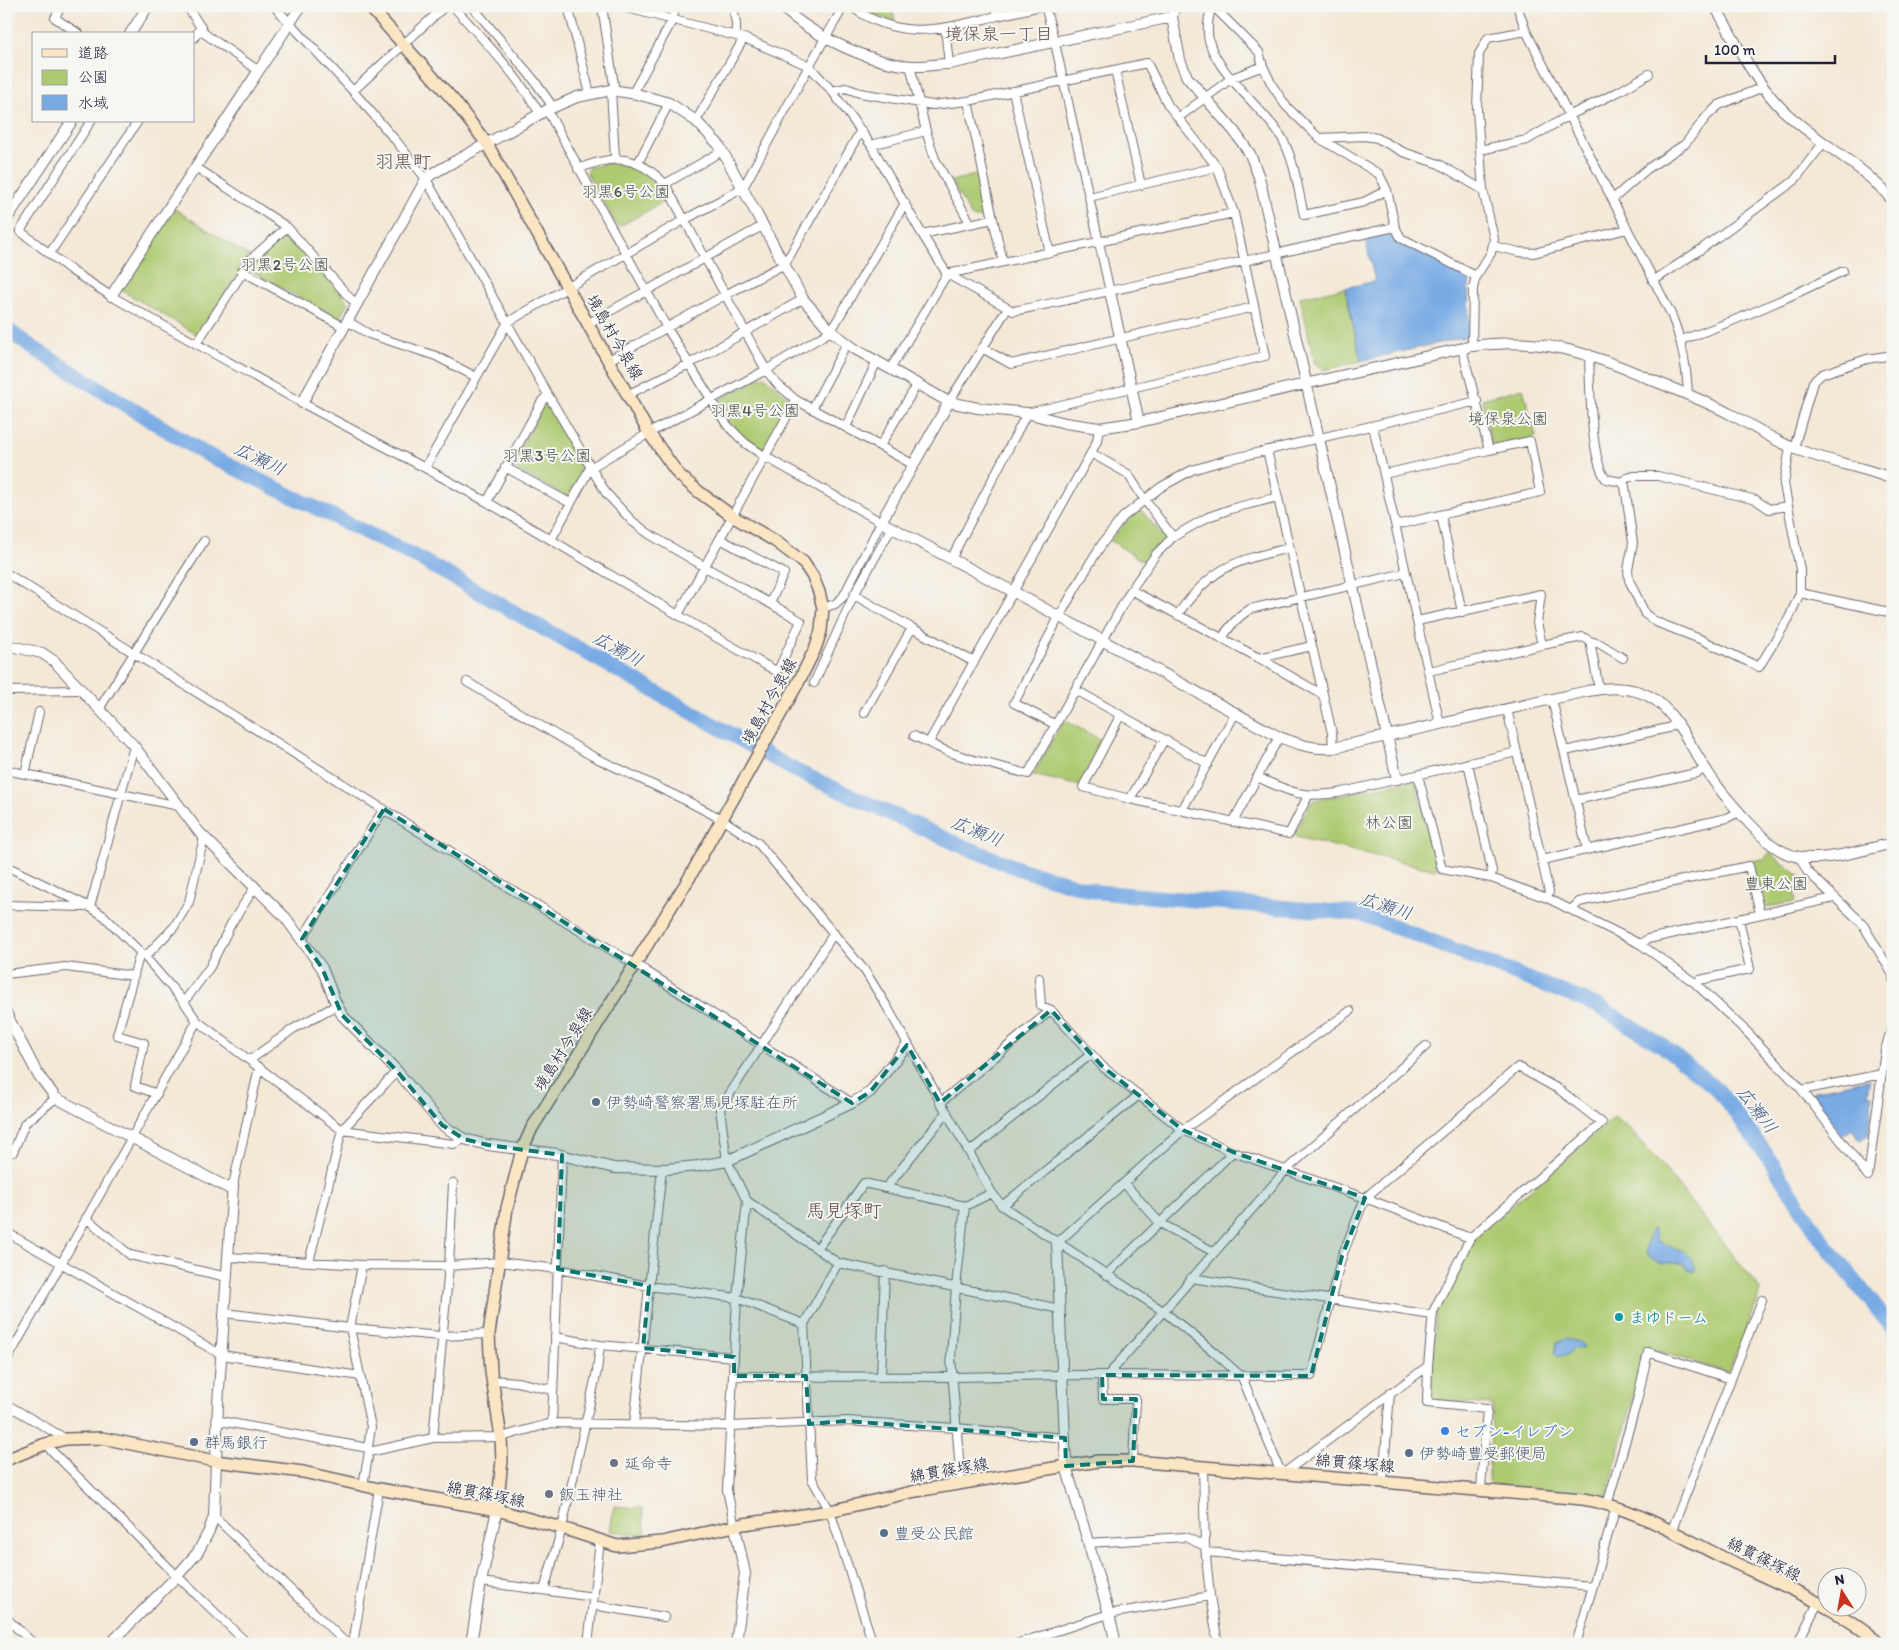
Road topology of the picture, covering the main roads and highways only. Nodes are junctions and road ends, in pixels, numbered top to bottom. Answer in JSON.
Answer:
{"nodes":[{"id":1,"x":369,"y":6,"type":"edge"},
{"id":2,"x":6,"y":1460,"type":"edge"},
{"id":3,"x":497,"y":1510,"type":"junction"},
{"id":4,"x":1880,"y":1644,"type":"edge"}],
"edges":[{"from":1,"to":3,"type":"main road","name":"境島村今泉線"},
{"from":2,"to":3,"type":"main road","name":"綿貫篠塚線"},
{"from":3,"to":4,"type":"main road","name":"綿貫篠塚線"}]}
